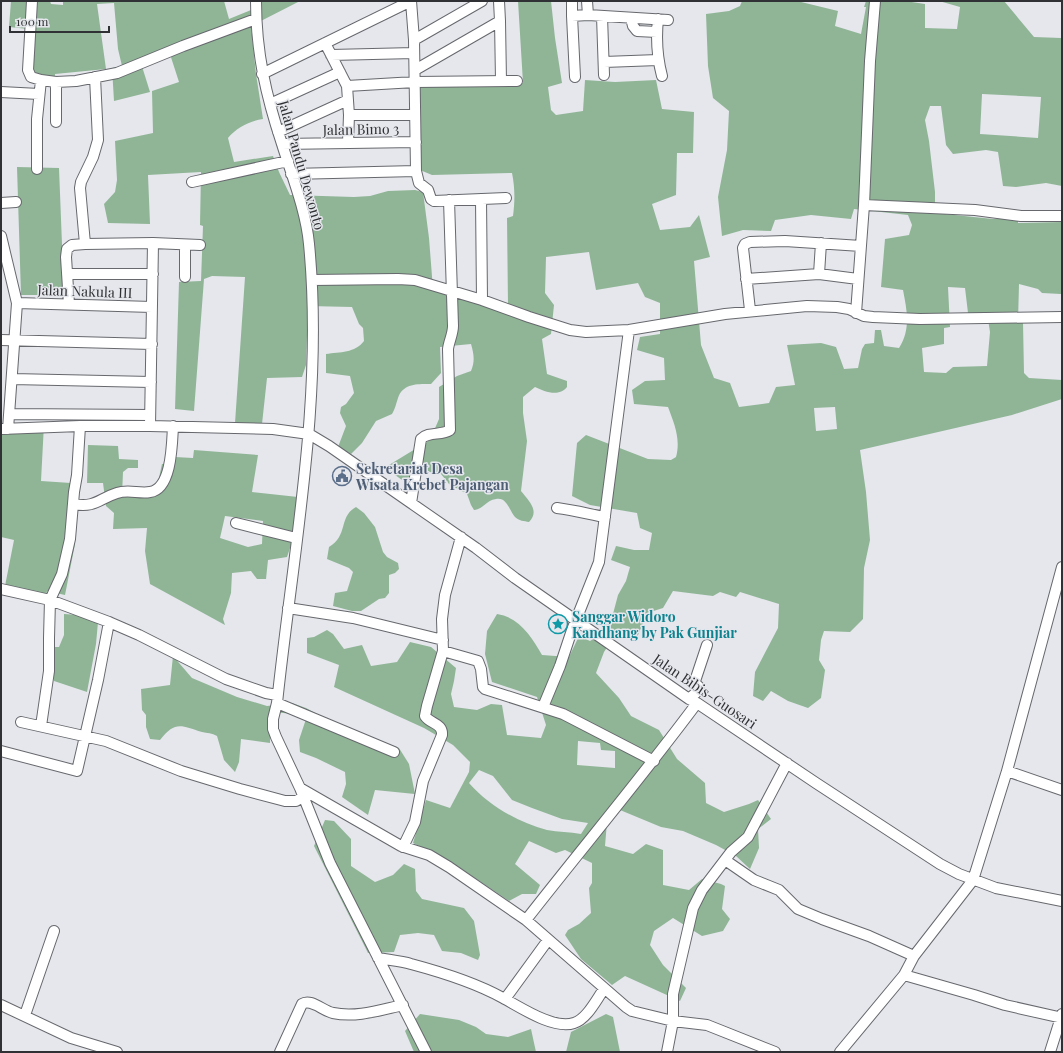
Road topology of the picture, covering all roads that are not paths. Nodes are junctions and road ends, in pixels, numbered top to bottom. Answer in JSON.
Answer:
{"nodes":[{"id":1,"x":32,"y":1,"type":"edge"},
{"id":2,"x":256,"y":1,"type":"edge"},
{"id":3,"x":411,"y":1,"type":"edge"},
{"id":4,"x":482,"y":1,"type":"edge"},
{"id":5,"x":499,"y":1,"type":"edge"},
{"id":6,"x":572,"y":1,"type":"edge"},
{"id":7,"x":587,"y":1,"type":"edge"},
{"id":8,"x":875,"y":1,"type":"edge"},
{"id":9,"x":588,"y":15,"type":"junction"},
{"id":10,"x":572,"y":16,"type":"junction"},
{"id":11,"x":602,"y":16,"type":"junction"},
{"id":12,"x":632,"y":18,"type":"junction"},
{"id":13,"x":256,"y":19,"type":"junction"},
{"id":14,"x":500,"y":21,"type":"junction"},
{"id":15,"x":657,"y":32,"type":"junction"},
{"id":16,"x":414,"y":40,"type":"junction"},
{"id":17,"x":325,"y":43,"type":"junction"},
{"id":18,"x":414,"y":53,"type":"junction"},
{"id":19,"x":331,"y":55,"type":"junction"},
{"id":20,"x":658,"y":60,"type":"junction"},
{"id":21,"x":604,"y":62,"type":"junction"},
{"id":22,"x":415,"y":70,"type":"junction"},
{"id":23,"x":340,"y":72,"type":"junction"},
{"id":24,"x":262,"y":74,"type":"junction"},
{"id":25,"x":604,"y":75,"type":"dead end"},
{"id":26,"x":662,"y":76,"type":"dead end"},
{"id":27,"x":95,"y":77,"type":"junction"},
{"id":28,"x":575,"y":77,"type":"dead end"},
{"id":29,"x":41,"y":80,"type":"junction"},
{"id":30,"x":517,"y":80,"type":"dead end"},
{"id":31,"x":501,"y":81,"type":"junction"},
{"id":32,"x":56,"y":82,"type":"junction"},
{"id":33,"x":415,"y":82,"type":"junction"},
{"id":34,"x":347,"y":86,"type":"junction"},
{"id":35,"x":1,"y":92,"type":"edge"},
{"id":36,"x":39,"y":94,"type":"junction"},
{"id":37,"x":348,"y":100,"type":"junction"},
{"id":38,"x":270,"y":104,"type":"junction"},
{"id":39,"x":349,"y":115,"type":"junction"},
{"id":40,"x":415,"y":115,"type":"junction"},
{"id":41,"x":56,"y":122,"type":"dead end"},
{"id":42,"x":278,"y":132,"type":"junction"},
{"id":43,"x":416,"y":142,"type":"junction"},
{"id":44,"x":348,"y":143,"type":"junction"},
{"id":45,"x":282,"y":144,"type":"junction"},
{"id":46,"x":288,"y":161,"type":"junction"},
{"id":47,"x":37,"y":169,"type":"dead end"},
{"id":48,"x":416,"y":171,"type":"junction"},
{"id":49,"x":291,"y":174,"type":"junction"},
{"id":50,"x":192,"y":182,"type":"dead end"},
{"id":51,"x":506,"y":198,"type":"dead end"},
{"id":52,"x":481,"y":199,"type":"junction"},
{"id":53,"x":449,"y":200,"type":"junction"},
{"id":54,"x":16,"y":202,"type":"dead end"},
{"id":55,"x":1,"y":203,"type":"edge"},
{"id":56,"x":864,"y":205,"type":"junction"},
{"id":57,"x":1062,"y":216,"type":"edge"},
{"id":58,"x":1,"y":236,"type":"edge"},
{"id":59,"x":153,"y":243,"type":"junction"},
{"id":60,"x":821,"y":243,"type":"junction"},
{"id":61,"x":85,"y":244,"type":"junction"},
{"id":62,"x":185,"y":245,"type":"junction"},
{"id":63,"x":200,"y":245,"type":"dead end"},
{"id":64,"x":860,"y":246,"type":"junction"},
{"id":65,"x":67,"y":274,"type":"junction"},
{"id":66,"x":153,"y":274,"type":"junction"},
{"id":67,"x":819,"y":274,"type":"junction"},
{"id":68,"x":185,"y":277,"type":"dead end"},
{"id":69,"x":746,"y":279,"type":"junction"},
{"id":70,"x":858,"y":279,"type":"junction"},
{"id":71,"x":312,"y":280,"type":"junction"},
{"id":72,"x":451,"y":291,"type":"junction"},
{"id":73,"x":482,"y":300,"type":"junction"},
{"id":74,"x":18,"y":304,"type":"junction"},
{"id":75,"x":69,"y":304,"type":"junction"},
{"id":76,"x":152,"y":307,"type":"junction"},
{"id":77,"x":750,"y":310,"type":"junction"},
{"id":78,"x":856,"y":312,"type":"junction"},
{"id":79,"x":1062,"y":317,"type":"edge"},
{"id":80,"x":629,"y":330,"type":"junction"},
{"id":81,"x":1,"y":340,"type":"edge"},
{"id":82,"x":15,"y":341,"type":"junction"},
{"id":83,"x":152,"y":344,"type":"junction"},
{"id":84,"x":12,"y":379,"type":"junction"},
{"id":85,"x":151,"y":382,"type":"junction"},
{"id":86,"x":9,"y":414,"type":"junction"},
{"id":87,"x":32,"y":415,"type":"junction"},
{"id":88,"x":150,"y":420,"type":"junction"},
{"id":89,"x":80,"y":426,"type":"junction"},
{"id":90,"x":173,"y":426,"type":"junction"},
{"id":91,"x":33,"y":428,"type":"junction"},
{"id":92,"x":5,"y":429,"type":"edge"},
{"id":93,"x":309,"y":434,"type":"junction"},
{"id":94,"x":412,"y":502,"type":"junction"},
{"id":95,"x":73,"y":504,"type":"junction"},
{"id":96,"x":557,"y":508,"type":"dead end"},
{"id":97,"x":605,"y":516,"type":"junction"},
{"id":98,"x":236,"y":523,"type":"dead end"},
{"id":99,"x":461,"y":537,"type":"junction"},
{"id":100,"x":296,"y":538,"type":"junction"},
{"id":101,"x":1062,"y":567,"type":"edge"},
{"id":102,"x":1,"y":589,"type":"edge"},
{"id":103,"x":50,"y":600,"type":"junction"},
{"id":104,"x":288,"y":608,"type":"junction"},
{"id":105,"x":576,"y":620,"type":"junction"},
{"id":106,"x":109,"y":622,"type":"junction"},
{"id":107,"x":443,"y":640,"type":"junction"},
{"id":108,"x":707,"y":645,"type":"dead end"},
{"id":109,"x":443,"y":651,"type":"junction"},
{"id":110,"x":277,"y":699,"type":"junction"},
{"id":111,"x":693,"y":701,"type":"junction"},
{"id":112,"x":543,"y":707,"type":"junction"},
{"id":113,"x":20,"y":722,"type":"dead end"},
{"id":114,"x":41,"y":726,"type":"junction"},
{"id":115,"x":86,"y":736,"type":"junction"},
{"id":116,"x":1,"y":751,"type":"edge"},
{"id":117,"x":394,"y":752,"type":"dead end"},
{"id":118,"x":654,"y":761,"type":"junction"},
{"id":119,"x":787,"y":763,"type":"junction"},
{"id":120,"x":1007,"y":771,"type":"junction"},
{"id":121,"x":1062,"y":790,"type":"edge"},
{"id":122,"x":301,"y":792,"type":"junction"},
{"id":123,"x":403,"y":847,"type":"junction"},
{"id":124,"x":725,"y":860,"type":"junction"},
{"id":125,"x":973,"y":880,"type":"junction"},
{"id":126,"x":1062,"y":901,"type":"edge"},
{"id":127,"x":526,"y":920,"type":"junction"},
{"id":128,"x":54,"y":931,"type":"dead end"},
{"id":129,"x":548,"y":940,"type":"junction"},
{"id":130,"x":914,"y":956,"type":"junction"},
{"id":131,"x":378,"y":958,"type":"junction"},
{"id":132,"x":904,"y":975,"type":"junction"},
{"id":133,"x":604,"y":989,"type":"junction"},
{"id":134,"x":505,"y":999,"type":"junction"},
{"id":135,"x":1,"y":1005,"type":"edge"},
{"id":136,"x":402,"y":1005,"type":"junction"},
{"id":137,"x":25,"y":1016,"type":"junction"},
{"id":138,"x":1062,"y":1017,"type":"edge"},
{"id":139,"x":674,"y":1021,"type":"junction"},
{"id":140,"x":117,"y":1052,"type":"edge"},
{"id":141,"x":280,"y":1052,"type":"edge"},
{"id":142,"x":426,"y":1052,"type":"edge"},
{"id":143,"x":667,"y":1052,"type":"edge"},
{"id":144,"x":775,"y":1052,"type":"edge"},
{"id":145,"x":840,"y":1052,"type":"edge"},
{"id":146,"x":1050,"y":1052,"type":"edge"}],
"edges":[{"from":1,"to":29,"type":"street"},
{"from":2,"to":13,"type":"street","name":"Jalan Pandu Dewonto"},
{"from":3,"to":16,"type":"street"},
{"from":3,"to":17,"type":"street"},
{"from":4,"to":16,"type":"street"},
{"from":5,"to":14,"type":"street"},
{"from":6,"to":10,"type":"street"},
{"from":7,"to":9,"type":"street"},
{"from":8,"to":56,"type":"street"},
{"from":9,"to":10,"type":"street"},
{"from":9,"to":11,"type":"street"},
{"from":10,"to":28,"type":"street"},
{"from":11,"to":12,"type":"street"},
{"from":11,"to":21,"type":"street"},
{"from":12,"to":15,"type":"street"},
{"from":12,"to":15,"type":"street"},
{"from":13,"to":24,"type":"street","name":"Jalan Pandu Dewonto"},
{"from":13,"to":27,"type":"street"},
{"from":14,"to":22,"type":"street"},
{"from":14,"to":31,"type":"street"},
{"from":15,"to":20,"type":"street"},
{"from":16,"to":18,"type":"street"},
{"from":17,"to":19,"type":"street"},
{"from":17,"to":24,"type":"street"},
{"from":18,"to":19,"type":"street"},
{"from":18,"to":22,"type":"street"},
{"from":19,"to":23,"type":"street"},
{"from":20,"to":21,"type":"street"},
{"from":20,"to":26,"type":"street"},
{"from":21,"to":25,"type":"street"},
{"from":22,"to":33,"type":"street"},
{"from":23,"to":34,"type":"street"},
{"from":23,"to":38,"type":"street"},
{"from":24,"to":38,"type":"street","name":"Jalan Pandu Dewonto"},
{"from":27,"to":32,"type":"street"},
{"from":27,"to":61,"type":"street"},
{"from":29,"to":32,"type":"street"},
{"from":29,"to":36,"type":"street"},
{"from":30,"to":31,"type":"street"},
{"from":31,"to":33,"type":"street"},
{"from":32,"to":41,"type":"street"},
{"from":33,"to":34,"type":"street"},
{"from":33,"to":40,"type":"street"},
{"from":34,"to":37,"type":"street"},
{"from":35,"to":36,"type":"street"},
{"from":36,"to":47,"type":"street"},
{"from":37,"to":39,"type":"street"},
{"from":37,"to":42,"type":"street"},
{"from":38,"to":42,"type":"street","name":"Jalan Pandu Dewonto"},
{"from":39,"to":40,"type":"street"},
{"from":39,"to":44,"type":"street"},
{"from":40,"to":43,"type":"street"},
{"from":42,"to":45,"type":"street","name":"Jalan Pandu Dewonto"},
{"from":43,"to":44,"type":"street","name":"Jalan Bimo 3"},
{"from":43,"to":48,"type":"street"},
{"from":44,"to":45,"type":"street","name":"Jalan Bimo 3"},
{"from":45,"to":46,"type":"street","name":"Jalan Pandu Dewonto"},
{"from":46,"to":49,"type":"street","name":"Jalan Pandu Dewonto"},
{"from":46,"to":50,"type":"street"},
{"from":48,"to":49,"type":"street"},
{"from":48,"to":53,"type":"street"},
{"from":49,"to":71,"type":"street","name":"Jalan Pandu Dewonto"},
{"from":51,"to":52,"type":"street"},
{"from":52,"to":53,"type":"street"},
{"from":52,"to":73,"type":"street"},
{"from":53,"to":72,"type":"street"},
{"from":54,"to":55,"type":"street"},
{"from":56,"to":57,"type":"street"},
{"from":56,"to":64,"type":"street"},
{"from":58,"to":74,"type":"street"},
{"from":59,"to":61,"type":"street"},
{"from":59,"to":62,"type":"street"},
{"from":59,"to":66,"type":"street"},
{"from":60,"to":64,"type":"street"},
{"from":60,"to":67,"type":"street"},
{"from":60,"to":69,"type":"street"},
{"from":61,"to":65,"type":"street"},
{"from":62,"to":63,"type":"street"},
{"from":62,"to":68,"type":"street"},
{"from":64,"to":70,"type":"street"},
{"from":65,"to":66,"type":"street"},
{"from":65,"to":75,"type":"street"},
{"from":66,"to":76,"type":"street"},
{"from":67,"to":69,"type":"street"},
{"from":67,"to":70,"type":"street"},
{"from":69,"to":77,"type":"street"},
{"from":70,"to":78,"type":"street"},
{"from":71,"to":72,"type":"street"},
{"from":71,"to":93,"type":"street","name":"Jalan Pandu Dewonto"},
{"from":72,"to":73,"type":"street"},
{"from":72,"to":94,"type":"street"},
{"from":73,"to":80,"type":"street"},
{"from":74,"to":75,"type":"street","name":"Jalan Nakula III"},
{"from":74,"to":82,"type":"street"},
{"from":75,"to":76,"type":"street","name":"Jalan Nakula III"},
{"from":76,"to":83,"type":"street"},
{"from":77,"to":78,"type":"street"},
{"from":77,"to":80,"type":"street"},
{"from":78,"to":79,"type":"street"},
{"from":80,"to":97,"type":"street"},
{"from":81,"to":82,"type":"street"},
{"from":82,"to":83,"type":"street"},
{"from":82,"to":84,"type":"street"},
{"from":83,"to":85,"type":"street"},
{"from":84,"to":85,"type":"street"},
{"from":84,"to":86,"type":"street"},
{"from":85,"to":88,"type":"street"},
{"from":86,"to":87,"type":"street"},
{"from":86,"to":92,"type":"street"},
{"from":87,"to":88,"type":"street"},
{"from":87,"to":91,"type":"street"},
{"from":88,"to":89,"type":"street"},
{"from":88,"to":90,"type":"street"},
{"from":89,"to":91,"type":"street"},
{"from":89,"to":95,"type":"street"},
{"from":90,"to":93,"type":"street"},
{"from":90,"to":95,"type":"street"},
{"from":91,"to":92,"type":"street"},
{"from":93,"to":94,"type":"street","name":"Jalan Bibis-Guosari"},
{"from":93,"to":100,"type":"street","name":"Jalan Pandu Dewonto"},
{"from":94,"to":99,"type":"street","name":"Jalan Bibis-Guosari"},
{"from":95,"to":103,"type":"street"},
{"from":96,"to":97,"type":"street"},
{"from":97,"to":105,"type":"street"},
{"from":98,"to":100,"type":"street"},
{"from":99,"to":105,"type":"street","name":"Jalan Bibis-Guosari"},
{"from":99,"to":107,"type":"street"},
{"from":100,"to":104,"type":"street","name":"Jalan Pandu Dewonto"},
{"from":101,"to":120,"type":"street"},
{"from":102,"to":103,"type":"street"},
{"from":103,"to":106,"type":"street"},
{"from":103,"to":114,"type":"street"},
{"from":104,"to":107,"type":"street"},
{"from":104,"to":110,"type":"street","name":"Jalan Pandu Dewonto"},
{"from":105,"to":111,"type":"street","name":"Jalan Bibis-Guosari"},
{"from":105,"to":112,"type":"street"},
{"from":106,"to":110,"type":"street"},
{"from":106,"to":115,"type":"street"},
{"from":107,"to":109,"type":"street"},
{"from":108,"to":111,"type":"street"},
{"from":109,"to":112,"type":"street"},
{"from":109,"to":123,"type":"street"},
{"from":110,"to":117,"type":"street"},
{"from":110,"to":122,"type":"street","name":"Jalan Pandu Dewonto"},
{"from":111,"to":118,"type":"street"},
{"from":111,"to":119,"type":"street","name":"Jalan Bibis-Guosari"},
{"from":112,"to":118,"type":"street"},
{"from":113,"to":114,"type":"street"},
{"from":114,"to":115,"type":"street"},
{"from":115,"to":116,"type":"street"},
{"from":115,"to":122,"type":"street"},
{"from":118,"to":127,"type":"street"},
{"from":119,"to":124,"type":"street"},
{"from":119,"to":125,"type":"street","name":"Jalan Bibis-Guosari"},
{"from":120,"to":121,"type":"street"},
{"from":120,"to":125,"type":"street"},
{"from":122,"to":123,"type":"street"},
{"from":122,"to":131,"type":"street","name":"Jalan Pandu Dewonto"},
{"from":123,"to":127,"type":"street"},
{"from":124,"to":130,"type":"street"},
{"from":124,"to":139,"type":"street"},
{"from":125,"to":126,"type":"street","name":"Jalan Bibis-Guosari"},
{"from":125,"to":130,"type":"street"},
{"from":127,"to":129,"type":"street"},
{"from":128,"to":137,"type":"street"},
{"from":129,"to":133,"type":"street"},
{"from":129,"to":134,"type":"street"},
{"from":130,"to":132,"type":"street"},
{"from":131,"to":134,"type":"street"},
{"from":131,"to":136,"type":"street","name":"Jalan Pandu Dewonto"},
{"from":132,"to":138,"type":"street"},
{"from":132,"to":145,"type":"street"},
{"from":133,"to":134,"type":"street"},
{"from":133,"to":139,"type":"street"},
{"from":135,"to":137,"type":"street"},
{"from":136,"to":141,"type":"street"},
{"from":136,"to":142,"type":"street","name":"Jalan Pandu Dewonto"},
{"from":137,"to":140,"type":"street"},
{"from":138,"to":146,"type":"street"},
{"from":139,"to":143,"type":"street"},
{"from":139,"to":144,"type":"street"}]}
